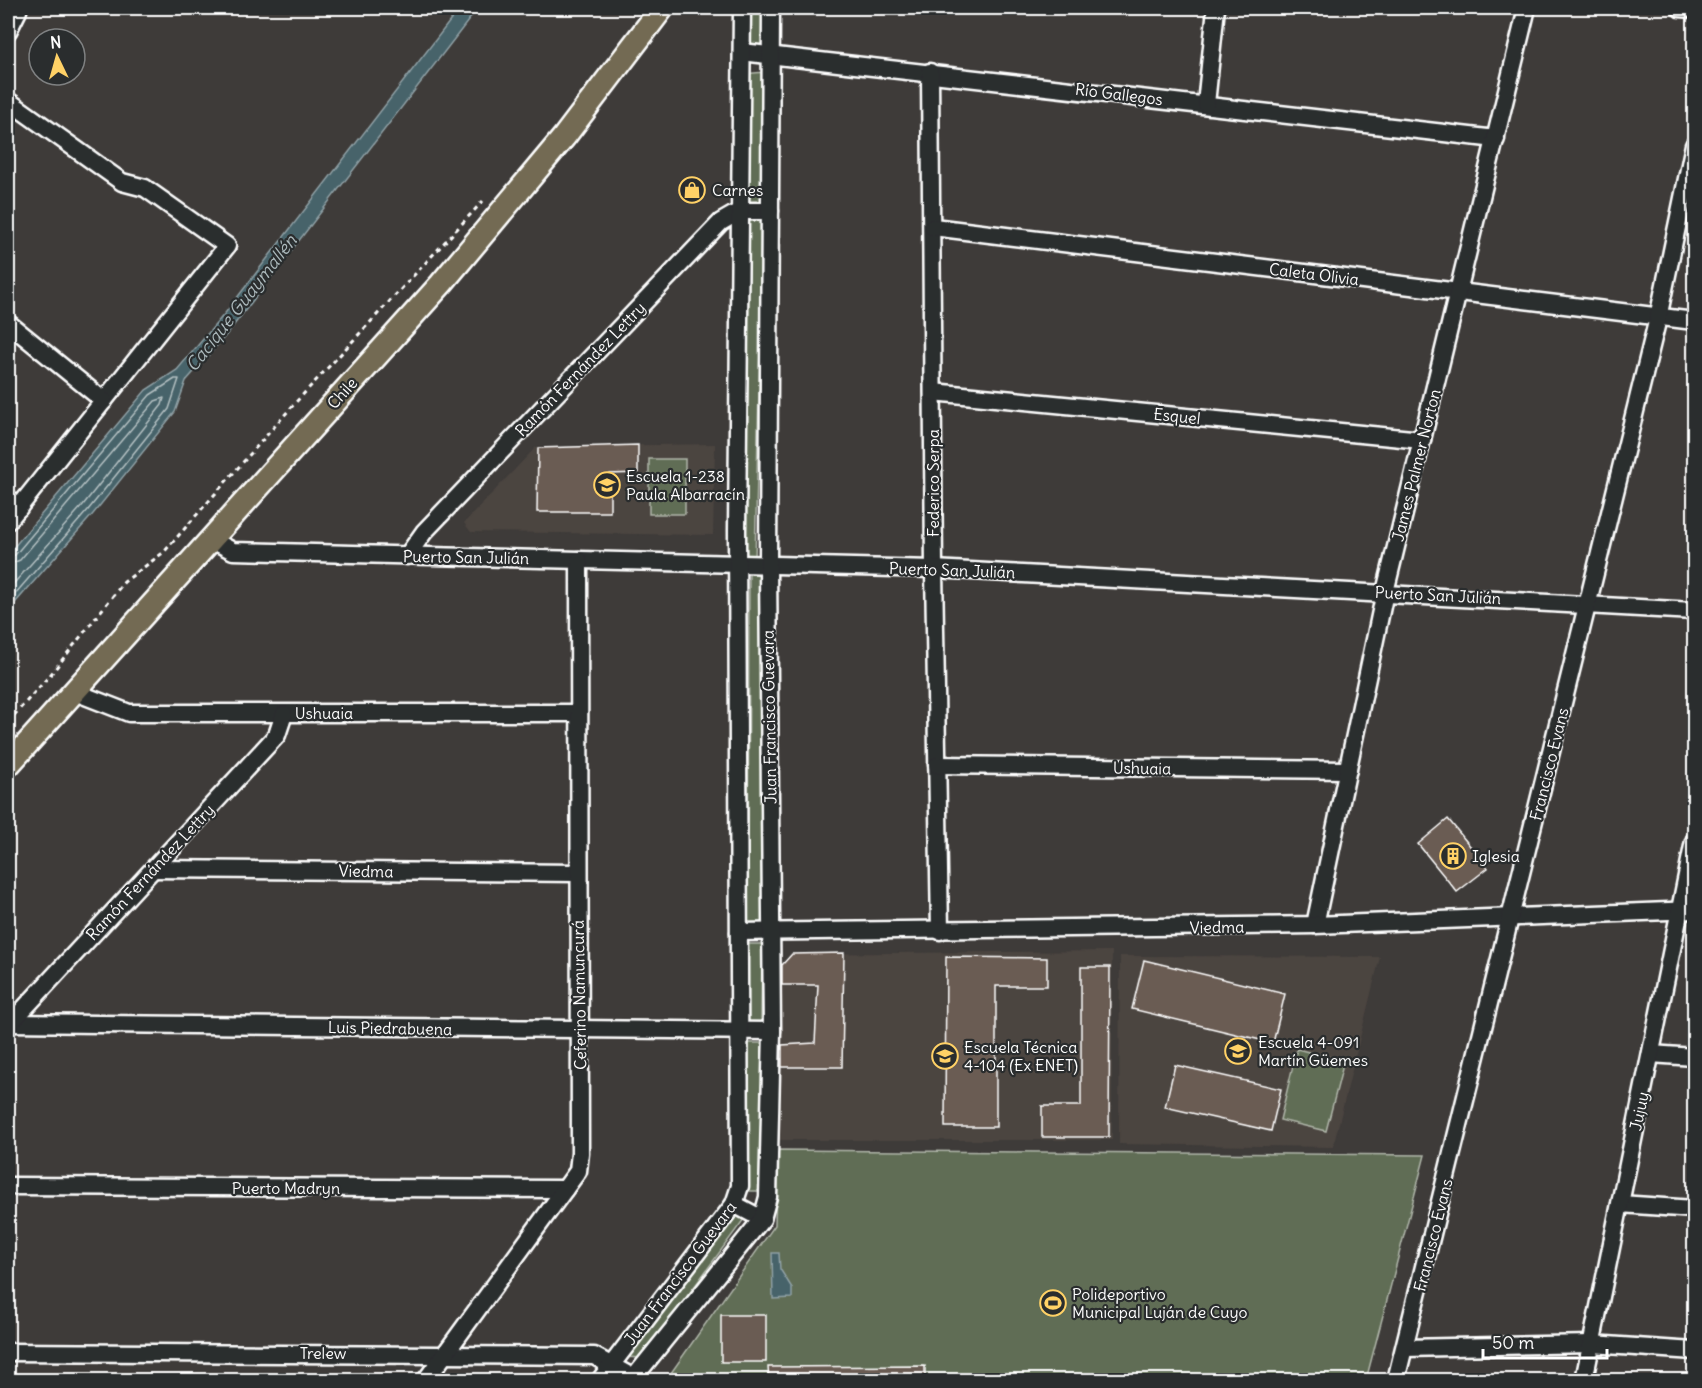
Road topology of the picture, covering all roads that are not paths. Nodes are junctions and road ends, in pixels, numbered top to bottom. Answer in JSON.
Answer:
{"nodes":[{"id":1,"x":662,"y":8,"type":"edge"},
{"id":2,"x":742,"y":8,"type":"edge"},
{"id":3,"x":771,"y":8,"type":"edge"},
{"id":4,"x":1216,"y":8,"type":"edge"},
{"id":5,"x":1527,"y":8,"type":"edge"},
{"id":6,"x":1680,"y":8,"type":"edge"},
{"id":7,"x":1695,"y":9,"type":"edge"},
{"id":8,"x":18,"y":11,"type":"dead end"},
{"id":9,"x":8,"y":31,"type":"edge"},
{"id":10,"x":742,"y":52,"type":"junction"},
{"id":11,"x":769,"y":55,"type":"junction"},
{"id":12,"x":930,"y":72,"type":"junction"},
{"id":13,"x":8,"y":104,"type":"edge"},
{"id":14,"x":1206,"y":104,"type":"junction"},
{"id":15,"x":1496,"y":139,"type":"junction"},
{"id":16,"x":1695,"y":145,"type":"edge"},
{"id":17,"x":740,"y":211,"type":"junction"},
{"id":18,"x":770,"y":211,"type":"junction"},
{"id":19,"x":933,"y":227,"type":"junction"},
{"id":20,"x":1459,"y":292,"type":"junction"},
{"id":21,"x":1658,"y":318,"type":"junction"},
{"id":22,"x":1695,"y":321,"type":"edge"},
{"id":23,"x":8,"y":323,"type":"edge"},
{"id":24,"x":933,"y":392,"type":"junction"},
{"id":25,"x":104,"y":401,"type":"junction"},
{"id":26,"x":1422,"y":440,"type":"junction"},
{"id":27,"x":11,"y":509,"type":"edge"},
{"id":28,"x":212,"y":540,"type":"junction"},
{"id":29,"x":407,"y":556,"type":"junction"},
{"id":30,"x":579,"y":560,"type":"junction"},
{"id":31,"x":738,"y":564,"type":"junction"},
{"id":32,"x":768,"y":565,"type":"junction"},
{"id":33,"x":933,"y":569,"type":"junction"},
{"id":34,"x":1385,"y":592,"type":"junction"},
{"id":35,"x":1588,"y":604,"type":"junction"},
{"id":36,"x":1695,"y":611,"type":"edge"},
{"id":37,"x":75,"y":692,"type":"junction"},
{"id":38,"x":578,"y":713,"type":"junction"},
{"id":39,"x":284,"y":714,"type":"junction"},
{"id":40,"x":8,"y":765,"type":"edge"},
{"id":41,"x":937,"y":765,"type":"junction"},
{"id":42,"x":1348,"y":770,"type":"junction"},
{"id":43,"x":1695,"y":841,"type":"edge"},
{"id":44,"x":154,"y":869,"type":"junction"},
{"id":45,"x":578,"y":873,"type":"junction"},
{"id":46,"x":1688,"y":910,"type":"edge"},
{"id":47,"x":1511,"y":919,"type":"junction"},
{"id":48,"x":1315,"y":926,"type":"junction"},
{"id":49,"x":772,"y":931,"type":"junction"},
{"id":50,"x":940,"y":931,"type":"junction"},
{"id":51,"x":739,"y":932,"type":"junction"},
{"id":52,"x":8,"y":1024,"type":"edge"},
{"id":53,"x":580,"y":1030,"type":"junction"},
{"id":54,"x":772,"y":1031,"type":"junction"},
{"id":55,"x":741,"y":1032,"type":"junction"},
{"id":56,"x":1651,"y":1054,"type":"junction"},
{"id":57,"x":1695,"y":1057,"type":"edge"},
{"id":58,"x":8,"y":1186,"type":"edge"},
{"id":59,"x":565,"y":1190,"type":"junction"},
{"id":60,"x":734,"y":1204,"type":"junction"},
{"id":61,"x":1620,"y":1204,"type":"junction"},
{"id":62,"x":1695,"y":1209,"type":"edge"},
{"id":63,"x":762,"y":1219,"type":"junction"},
{"id":64,"x":1592,"y":1344,"type":"junction"},
{"id":65,"x":1405,"y":1348,"type":"junction"},
{"id":66,"x":1695,"y":1351,"type":"edge"},
{"id":67,"x":8,"y":1352,"type":"edge"},
{"id":68,"x":448,"y":1353,"type":"junction"},
{"id":69,"x":611,"y":1365,"type":"junction"},
{"id":70,"x":633,"y":1379,"type":"edge"},
{"id":71,"x":426,"y":1380,"type":"edge"},
{"id":72,"x":600,"y":1380,"type":"edge"},
{"id":73,"x":1396,"y":1380,"type":"edge"},
{"id":74,"x":1584,"y":1380,"type":"edge"}],
"edges":[{"from":1,"to":28,"type":"main road","name":"Chile"},
{"from":2,"to":10,"type":"street","name":"Juan Francisco Guevara"},
{"from":3,"to":11,"type":"street","name":"Juan Francisco Guevara"},
{"from":4,"to":14,"type":"street"},
{"from":5,"to":15,"type":"street","name":"James Palmer Norton"},
{"from":6,"to":7,"type":"street"},
{"from":8,"to":9,"type":"street"},
{"from":10,"to":11,"type":"street","name":"Río Gallegos"},
{"from":10,"to":17,"type":"street","name":"Juan Francisco Guevara"},
{"from":11,"to":12,"type":"street","name":"Río Gallegos"},
{"from":11,"to":18,"type":"street","name":"Juan Francisco Guevara"},
{"from":12,"to":14,"type":"street","name":"Río Gallegos"},
{"from":12,"to":19,"type":"street","name":"Federico Serpa"},
{"from":13,"to":25,"type":"street"},
{"from":14,"to":15,"type":"street","name":"Río Gallegos"},
{"from":15,"to":20,"type":"street","name":"James Palmer Norton"},
{"from":16,"to":21,"type":"street","name":"Francisco Evans"},
{"from":17,"to":18,"type":"street"},
{"from":17,"to":29,"type":"street","name":"Ramón Fernández Lettry"},
{"from":17,"to":31,"type":"street","name":"Juan Francisco Guevara"},
{"from":18,"to":32,"type":"street","name":"Juan Francisco Guevara"},
{"from":19,"to":20,"type":"street","name":"Caleta Olivia"},
{"from":19,"to":24,"type":"street","name":"Federico Serpa"},
{"from":20,"to":21,"type":"street","name":"Caleta Olivia"},
{"from":20,"to":26,"type":"street","name":"James Palmer Norton"},
{"from":21,"to":22,"type":"street","name":"Caleta Olivia"},
{"from":21,"to":35,"type":"street","name":"Francisco Evans"},
{"from":23,"to":25,"type":"street"},
{"from":24,"to":26,"type":"street","name":"Esquel"},
{"from":24,"to":33,"type":"street","name":"Federico Serpa"},
{"from":25,"to":27,"type":"street"},
{"from":26,"to":34,"type":"street","name":"James Palmer Norton"},
{"from":28,"to":29,"type":"street","name":"Puerto San Julián"},
{"from":28,"to":37,"type":"main road","name":"Chile"},
{"from":29,"to":30,"type":"street","name":"Puerto San Julián"},
{"from":30,"to":31,"type":"street","name":"Puerto San Julián"},
{"from":30,"to":38,"type":"street","name":"Ceferino Namuncurá"},
{"from":31,"to":32,"type":"street","name":"Puerto San Julián"},
{"from":31,"to":51,"type":"street","name":"Juan Francisco Guevara"},
{"from":32,"to":33,"type":"street","name":"Puerto San Julián"},
{"from":32,"to":49,"type":"street","name":"Juan Francisco Guevara"},
{"from":33,"to":34,"type":"street","name":"Puerto San Julián"},
{"from":33,"to":41,"type":"street","name":"Federico Serpa"},
{"from":34,"to":35,"type":"street","name":"Puerto San Julián"},
{"from":34,"to":42,"type":"street","name":"James Palmer Norton"},
{"from":35,"to":36,"type":"street","name":"Puerto San Julián"},
{"from":35,"to":47,"type":"street","name":"Francisco Evans"},
{"from":37,"to":39,"type":"street","name":"Ushuaia"},
{"from":37,"to":40,"type":"main road","name":"Chile"},
{"from":38,"to":39,"type":"street","name":"Ushuaia"},
{"from":38,"to":45,"type":"street","name":"Ceferino Namuncurá"},
{"from":39,"to":44,"type":"street","name":"Ramón Fernández Lettry"},
{"from":41,"to":42,"type":"street","name":"Ushuaia"},
{"from":41,"to":50,"type":"street","name":"Federico Serpa"},
{"from":42,"to":48,"type":"street","name":"James Palmer Norton"},
{"from":43,"to":46,"type":"street","name":"Jujuy"},
{"from":44,"to":45,"type":"street","name":"Viedma"},
{"from":44,"to":52,"type":"street","name":"Ramón Fernández Lettry"},
{"from":45,"to":53,"type":"street","name":"Ceferino Namuncurá"},
{"from":46,"to":47,"type":"street","name":"Viedma"},
{"from":46,"to":56,"type":"street","name":"Jujuy"},
{"from":47,"to":48,"type":"street","name":"Viedma"},
{"from":47,"to":65,"type":"street","name":"Francisco Evans"},
{"from":48,"to":50,"type":"street","name":"Viedma"},
{"from":49,"to":50,"type":"street","name":"Viedma"},
{"from":49,"to":51,"type":"street","name":"Viedma"},
{"from":49,"to":54,"type":"street","name":"Juan Francisco Guevara"},
{"from":51,"to":55,"type":"street","name":"Juan Francisco Guevara"},
{"from":52,"to":53,"type":"street","name":"Luis Piedrabuena"},
{"from":53,"to":55,"type":"street","name":"Luis Piedrabuena"},
{"from":53,"to":59,"type":"street","name":"Ceferino Namuncurá"},
{"from":54,"to":55,"type":"street","name":"Luis Piedrabuena"},
{"from":54,"to":63,"type":"street","name":"Juan Francisco Guevara"},
{"from":55,"to":60,"type":"street","name":"Juan Francisco Guevara"},
{"from":56,"to":57,"type":"street"},
{"from":56,"to":61,"type":"street","name":"Jujuy"},
{"from":58,"to":59,"type":"street","name":"Puerto Madryn"},
{"from":59,"to":68,"type":"street","name":"Ceferino Namuncurá"},
{"from":60,"to":63,"type":"street"},
{"from":60,"to":69,"type":"street","name":"Juan Francisco Guevara"},
{"from":61,"to":62,"type":"street"},
{"from":61,"to":64,"type":"street","name":"Jujuy"},
{"from":63,"to":70,"type":"street","name":"Juan Francisco Guevara"},
{"from":64,"to":65,"type":"street"},
{"from":64,"to":66,"type":"street"},
{"from":64,"to":74,"type":"street","name":"Jujuy"},
{"from":65,"to":73,"type":"street","name":"Francisco Evans"},
{"from":67,"to":68,"type":"street","name":"Trelew"},
{"from":68,"to":69,"type":"street","name":"Trelew"},
{"from":68,"to":71,"type":"street","name":"Ceferino Namuncurá"},
{"from":69,"to":70,"type":"street","name":"Trelew"},
{"from":69,"to":72,"type":"street","name":"Juan Francisco Guevara"}]}
